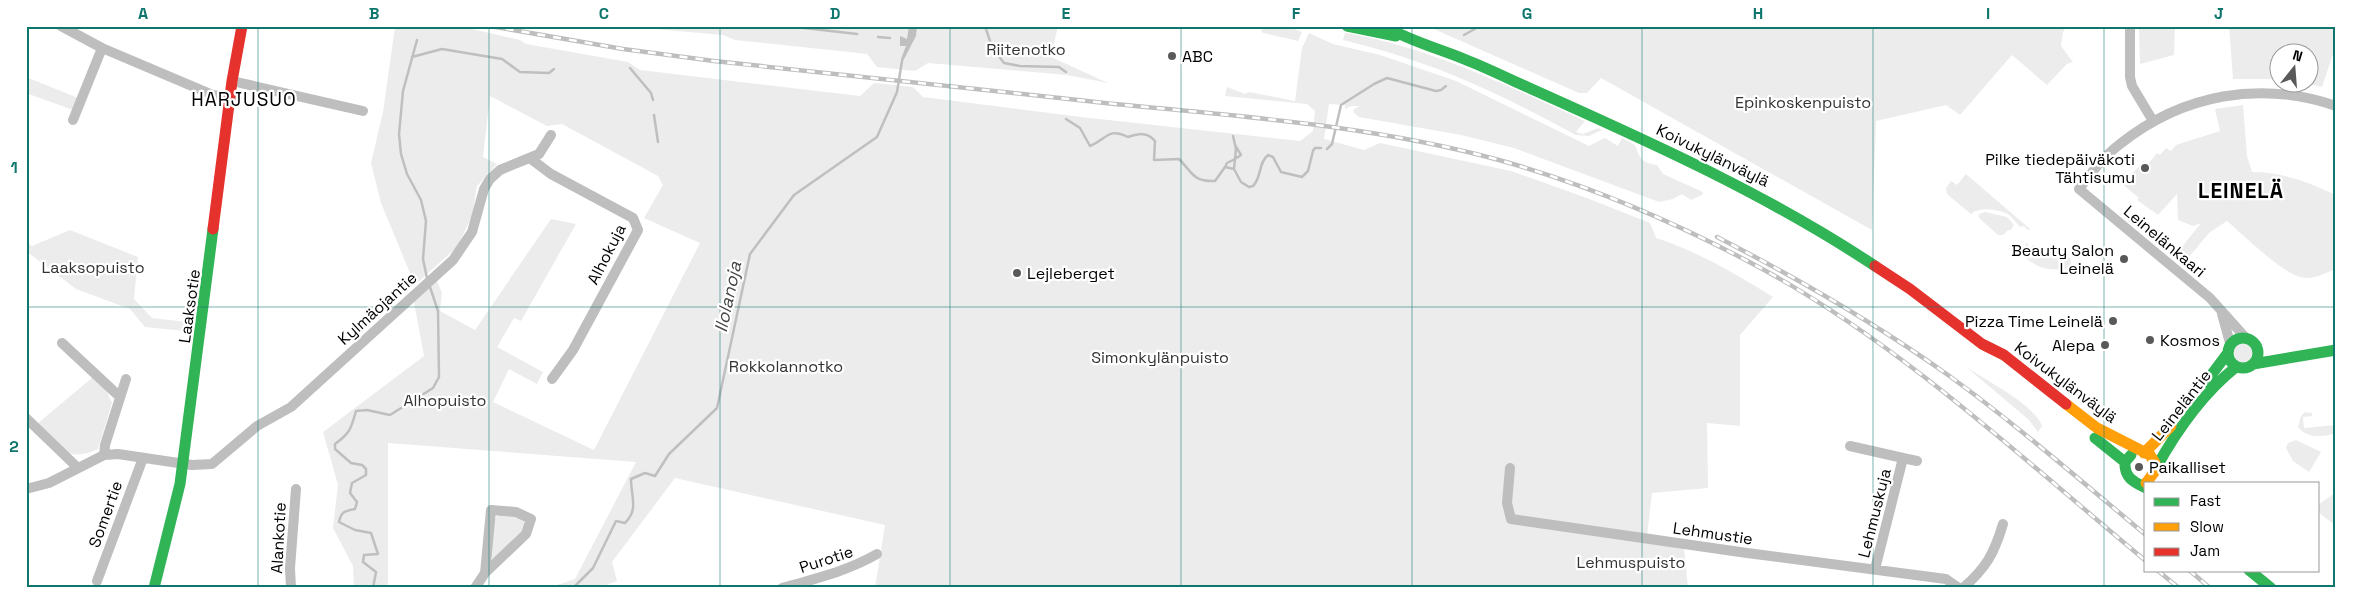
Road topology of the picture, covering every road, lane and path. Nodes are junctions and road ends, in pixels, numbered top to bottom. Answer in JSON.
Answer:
{"nodes":[{"id":1,"x":61,"y":26,"type":"edge"},
{"id":2,"x":242,"y":26,"type":"edge"},
{"id":3,"x":1346,"y":26,"type":"edge"},
{"id":4,"x":1384,"y":26,"type":"edge"},
{"id":5,"x":2130,"y":26,"type":"edge"},
{"id":6,"x":1405,"y":38,"type":"junction"},
{"id":7,"x":102,"y":48,"type":"junction"},
{"id":8,"x":232,"y":81,"type":"junction"},
{"id":9,"x":231,"y":98,"type":"junction"},
{"id":10,"x":2336,"y":106,"type":"edge"},
{"id":11,"x":363,"y":111,"type":"dead end"},
{"id":12,"x":73,"y":120,"type":"dead end"},
{"id":13,"x":2153,"y":121,"type":"junction"},
{"id":14,"x":551,"y":135,"type":"dead end"},
{"id":15,"x":531,"y":159,"type":"junction"},
{"id":16,"x":2222,"y":314,"type":"junction"},
{"id":17,"x":2245,"y":337,"type":"junction"},
{"id":18,"x":62,"y":343,"type":"dead end"},
{"id":19,"x":1982,"y":344,"type":"junction"},
{"id":20,"x":2257,"y":347,"type":"junction"},
{"id":21,"x":2228,"y":348,"type":"junction"},
{"id":22,"x":2336,"y":350,"type":"edge"},
{"id":23,"x":2288,"y":358,"type":"junction"},
{"id":24,"x":2253,"y":364,"type":"junction"},
{"id":25,"x":2236,"y":367,"type":"junction"},
{"id":26,"x":126,"y":379,"type":"dead end"},
{"id":27,"x":552,"y":379,"type":"dead end"},
{"id":28,"x":120,"y":397,"type":"junction"},
{"id":29,"x":26,"y":418,"type":"edge"},
{"id":30,"x":1850,"y":446,"type":"dead end"},
{"id":31,"x":2142,"y":452,"type":"junction"},
{"id":32,"x":104,"y":455,"type":"junction"},
{"id":33,"x":143,"y":458,"type":"junction"},
{"id":34,"x":1903,"y":458,"type":"junction"},
{"id":35,"x":1917,"y":460,"type":"dead end"},
{"id":36,"x":2125,"y":462,"type":"junction"},
{"id":37,"x":183,"y":464,"type":"junction"},
{"id":38,"x":78,"y":468,"type":"junction"},
{"id":39,"x":1510,"y":468,"type":"dead end"},
{"id":40,"x":2156,"y":470,"type":"junction"},
{"id":41,"x":2147,"y":482,"type":"edge"},
{"id":42,"x":2162,"y":482,"type":"edge"},
{"id":43,"x":2144,"y":484,"type":"edge"},
{"id":44,"x":26,"y":488,"type":"edge"},
{"id":45,"x":296,"y":489,"type":"dead end"},
{"id":46,"x":2003,"y":524,"type":"dead end"},
{"id":47,"x":877,"y":554,"type":"dead end"},
{"id":48,"x":1875,"y":569,"type":"junction"},
{"id":49,"x":2253,"y":572,"type":"edge"},
{"id":50,"x":485,"y":573,"type":"junction"},
{"id":51,"x":97,"y":581,"type":"dead end"},
{"id":52,"x":154,"y":588,"type":"edge"},
{"id":53,"x":291,"y":588,"type":"edge"},
{"id":54,"x":475,"y":588,"type":"edge"},
{"id":55,"x":782,"y":588,"type":"edge"},
{"id":56,"x":1959,"y":588,"type":"edge"},
{"id":57,"x":1963,"y":588,"type":"edge"},
{"id":58,"x":2271,"y":588,"type":"edge"}],
"edges":[{"from":1,"to":7,"type":"street"},
{"from":2,"to":8,"type":"main road","name":"Laaksotie"},
{"from":3,"to":6,"type":"main road","name":"Koivukylänväylä"},
{"from":4,"to":6,"type":"main road","name":"Koivukylänväylä"},
{"from":5,"to":13,"type":"street"},
{"from":6,"to":19,"type":"main road","name":"Koivukylänväylä"},
{"from":7,"to":9,"type":"street"},
{"from":7,"to":12,"type":"street"},
{"from":8,"to":9,"type":"main road","name":"Laaksotie"},
{"from":8,"to":11,"type":"street"},
{"from":9,"to":37,"type":"main road","name":"Laaksotie"},
{"from":10,"to":13,"type":"street","name":"Leinelänkaari"},
{"from":13,"to":16,"type":"street","name":"Leinelänkaari"},
{"from":14,"to":15,"type":"street","name":"Kylmäojantie"},
{"from":15,"to":27,"type":"street","name":"Alhokuja"},
{"from":15,"to":37,"type":"street","name":"Kylmäojantie"},
{"from":16,"to":17,"type":"street","name":"Leinelänkaari"},
{"from":16,"to":21,"type":"street","name":"Leinelänkaari"},
{"from":17,"to":20,"type":"main road"},
{"from":17,"to":21,"type":"main road"},
{"from":18,"to":28,"type":"street"},
{"from":19,"to":31,"type":"main road","name":"Koivukylänväylä"},
{"from":19,"to":36,"type":"main road","name":"Koivukylänväylä"},
{"from":20,"to":23,"type":"main road"},
{"from":20,"to":24,"type":"main road"},
{"from":21,"to":25,"type":"main road"},
{"from":21,"to":31,"type":"main road","name":"Leineläntie"},
{"from":22,"to":23,"type":"main road"},
{"from":23,"to":24,"type":"main road"},
{"from":24,"to":25,"type":"main road"},
{"from":25,"to":40,"type":"main road","name":"Leineläntie"},
{"from":26,"to":28,"type":"street"},
{"from":28,"to":32,"type":"street"},
{"from":29,"to":38,"type":"street"},
{"from":30,"to":34,"type":"street","name":"Lehmuskuja"},
{"from":31,"to":36,"type":"main road"},
{"from":31,"to":40,"type":"main road","name":"Koivukylänväylä"},
{"from":32,"to":33,"type":"street","name":"Kylmäojantie"},
{"from":32,"to":38,"type":"street"},
{"from":33,"to":37,"type":"street","name":"Kylmäojantie"},
{"from":33,"to":51,"type":"street","name":"Somertie"},
{"from":34,"to":35,"type":"street"},
{"from":34,"to":48,"type":"street","name":"Lehmuskuja"},
{"from":36,"to":43,"type":"main road","name":"Koivukylänväylä"},
{"from":37,"to":52,"type":"main road","name":"Laaksotie"},
{"from":38,"to":44,"type":"street"},
{"from":39,"to":48,"type":"street","name":"Lehmustie"},
{"from":40,"to":41,"type":"main road","name":"Koivukylänväylä"},
{"from":40,"to":42,"type":"main road","name":"Koivukylänväylä"},
{"from":45,"to":53,"type":"street","name":"Alankotie"},
{"from":46,"to":57,"type":"street"},
{"from":47,"to":55,"type":"street","name":"Purotie"},
{"from":48,"to":56,"type":"street","name":"Lehmustie"},
{"from":49,"to":58,"type":"main road"},
{"from":50,"to":50,"type":"street"},
{"from":50,"to":54,"type":"street"}]}
